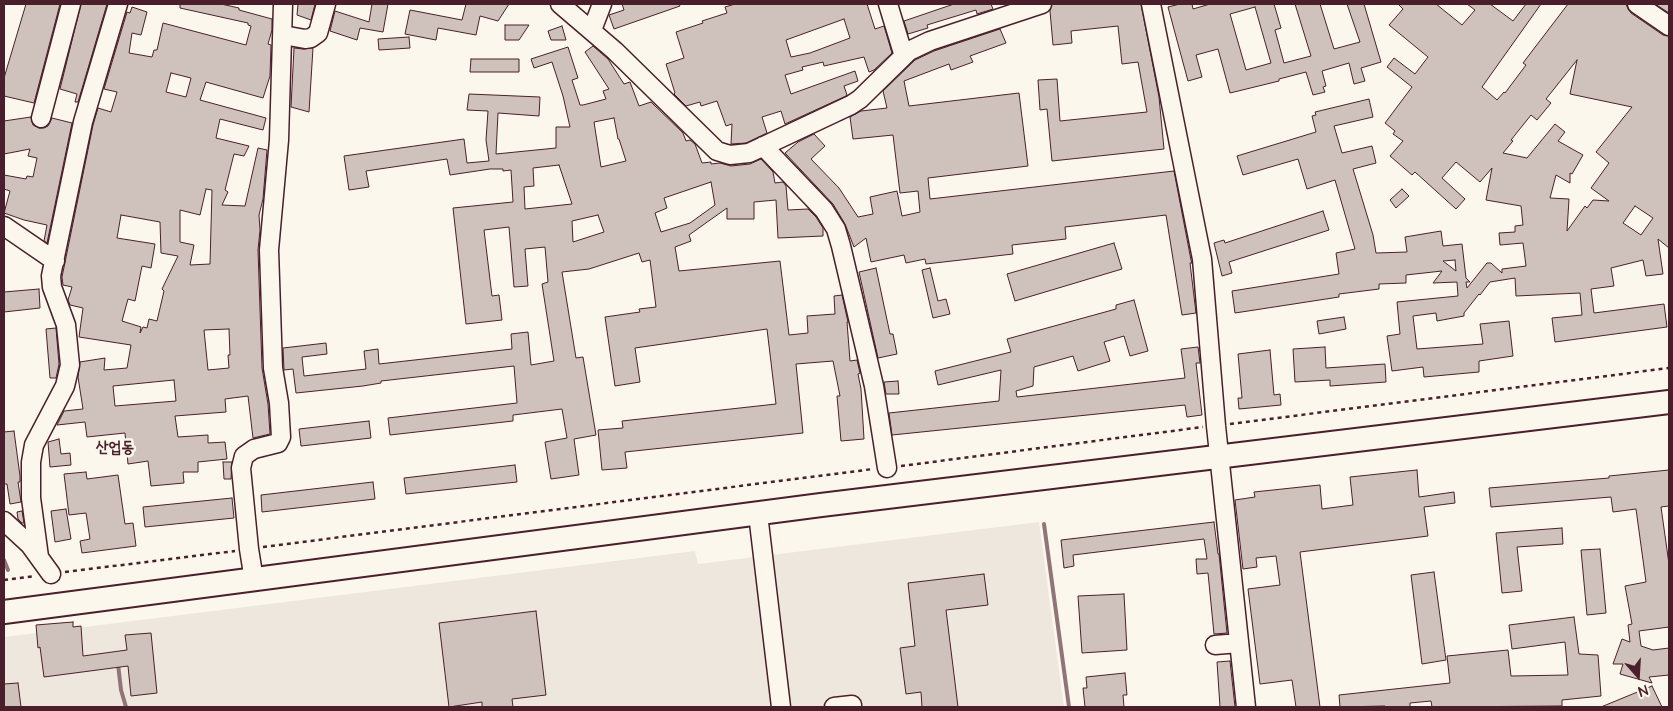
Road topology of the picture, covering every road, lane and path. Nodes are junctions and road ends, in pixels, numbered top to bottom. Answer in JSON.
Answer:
{"nodes":[{"id":1,"x":71,"y":4,"type":"edge"},
{"id":2,"x":118,"y":4,"type":"edge"},
{"id":3,"x":283,"y":4,"type":"edge"},
{"id":4,"x":326,"y":4,"type":"edge"},
{"id":5,"x":560,"y":4,"type":"edge"},
{"id":6,"x":602,"y":4,"type":"edge"},
{"id":7,"x":888,"y":4,"type":"edge"},
{"id":8,"x":1038,"y":4,"type":"edge"},
{"id":9,"x":1151,"y":4,"type":"edge"},
{"id":10,"x":1637,"y":4,"type":"edge"},
{"id":11,"x":1669,"y":26,"type":"edge"},
{"id":12,"x":592,"y":30,"type":"junction"},
{"id":13,"x":283,"y":35,"type":"junction"},
{"id":14,"x":909,"y":51,"type":"junction"},
{"id":15,"x":41,"y":118,"type":"dead end"},
{"id":16,"x":763,"y":146,"type":"junction"},
{"id":17,"x":4,"y":226,"type":"edge"},
{"id":18,"x":54,"y":261,"type":"junction"},
{"id":19,"x":1669,"y":368,"type":"edge"},
{"id":20,"x":1669,"y":402,"type":"edge"},
{"id":21,"x":1216,"y":426,"type":"junction"},
{"id":22,"x":1220,"y":457,"type":"junction"},
{"id":23,"x":887,"y":468,"type":"junction"},
{"id":24,"x":758,"y":514,"type":"junction"},
{"id":25,"x":4,"y":521,"type":"edge"},
{"id":26,"x":248,"y":549,"type":"junction"},
{"id":27,"x":38,"y":557,"type":"junction"},
{"id":28,"x":51,"y":574,"type":"junction"},
{"id":29,"x":4,"y":580,"type":"edge"},
{"id":30,"x":254,"y":580,"type":"junction"},
{"id":31,"x":4,"y":612,"type":"edge"},
{"id":32,"x":1240,"y":643,"type":"junction"},
{"id":33,"x":1215,"y":645,"type":"dead end"},
{"id":34,"x":852,"y":705,"type":"dead end"},
{"id":35,"x":781,"y":707,"type":"edge"},
{"id":36,"x":834,"y":707,"type":"edge"},
{"id":37,"x":1246,"y":707,"type":"edge"}],
"edges":[{"from":1,"to":15,"type":"street"},
{"from":2,"to":18,"type":"street"},
{"from":3,"to":13,"type":"street"},
{"from":4,"to":13,"type":"street"},
{"from":5,"to":12,"type":"street"},
{"from":6,"to":12,"type":"street"},
{"from":7,"to":14,"type":"street"},
{"from":8,"to":14,"type":"street"},
{"from":9,"to":21,"type":"street"},
{"from":10,"to":11,"type":"street"},
{"from":12,"to":16,"type":"street"},
{"from":13,"to":26,"type":"street"},
{"from":14,"to":16,"type":"street"},
{"from":16,"to":23,"type":"street"},
{"from":17,"to":18,"type":"street"},
{"from":18,"to":27,"type":"street"},
{"from":19,"to":21,"type":"path"},
{"from":20,"to":22,"type":"main road"},
{"from":21,"to":22,"type":"street"},
{"from":21,"to":23,"type":"path"},
{"from":22,"to":24,"type":"main road"},
{"from":22,"to":32,"type":"street"},
{"from":23,"to":26,"type":"path"},
{"from":24,"to":30,"type":"main road"},
{"from":24,"to":35,"type":"street"},
{"from":25,"to":27,"type":"street"},
{"from":26,"to":28,"type":"path"},
{"from":26,"to":30,"type":"street"},
{"from":27,"to":28,"type":"street"},
{"from":28,"to":29,"type":"path"},
{"from":30,"to":31,"type":"main road"},
{"from":32,"to":33,"type":"street"},
{"from":32,"to":37,"type":"street"},
{"from":34,"to":36,"type":"street"}]}
